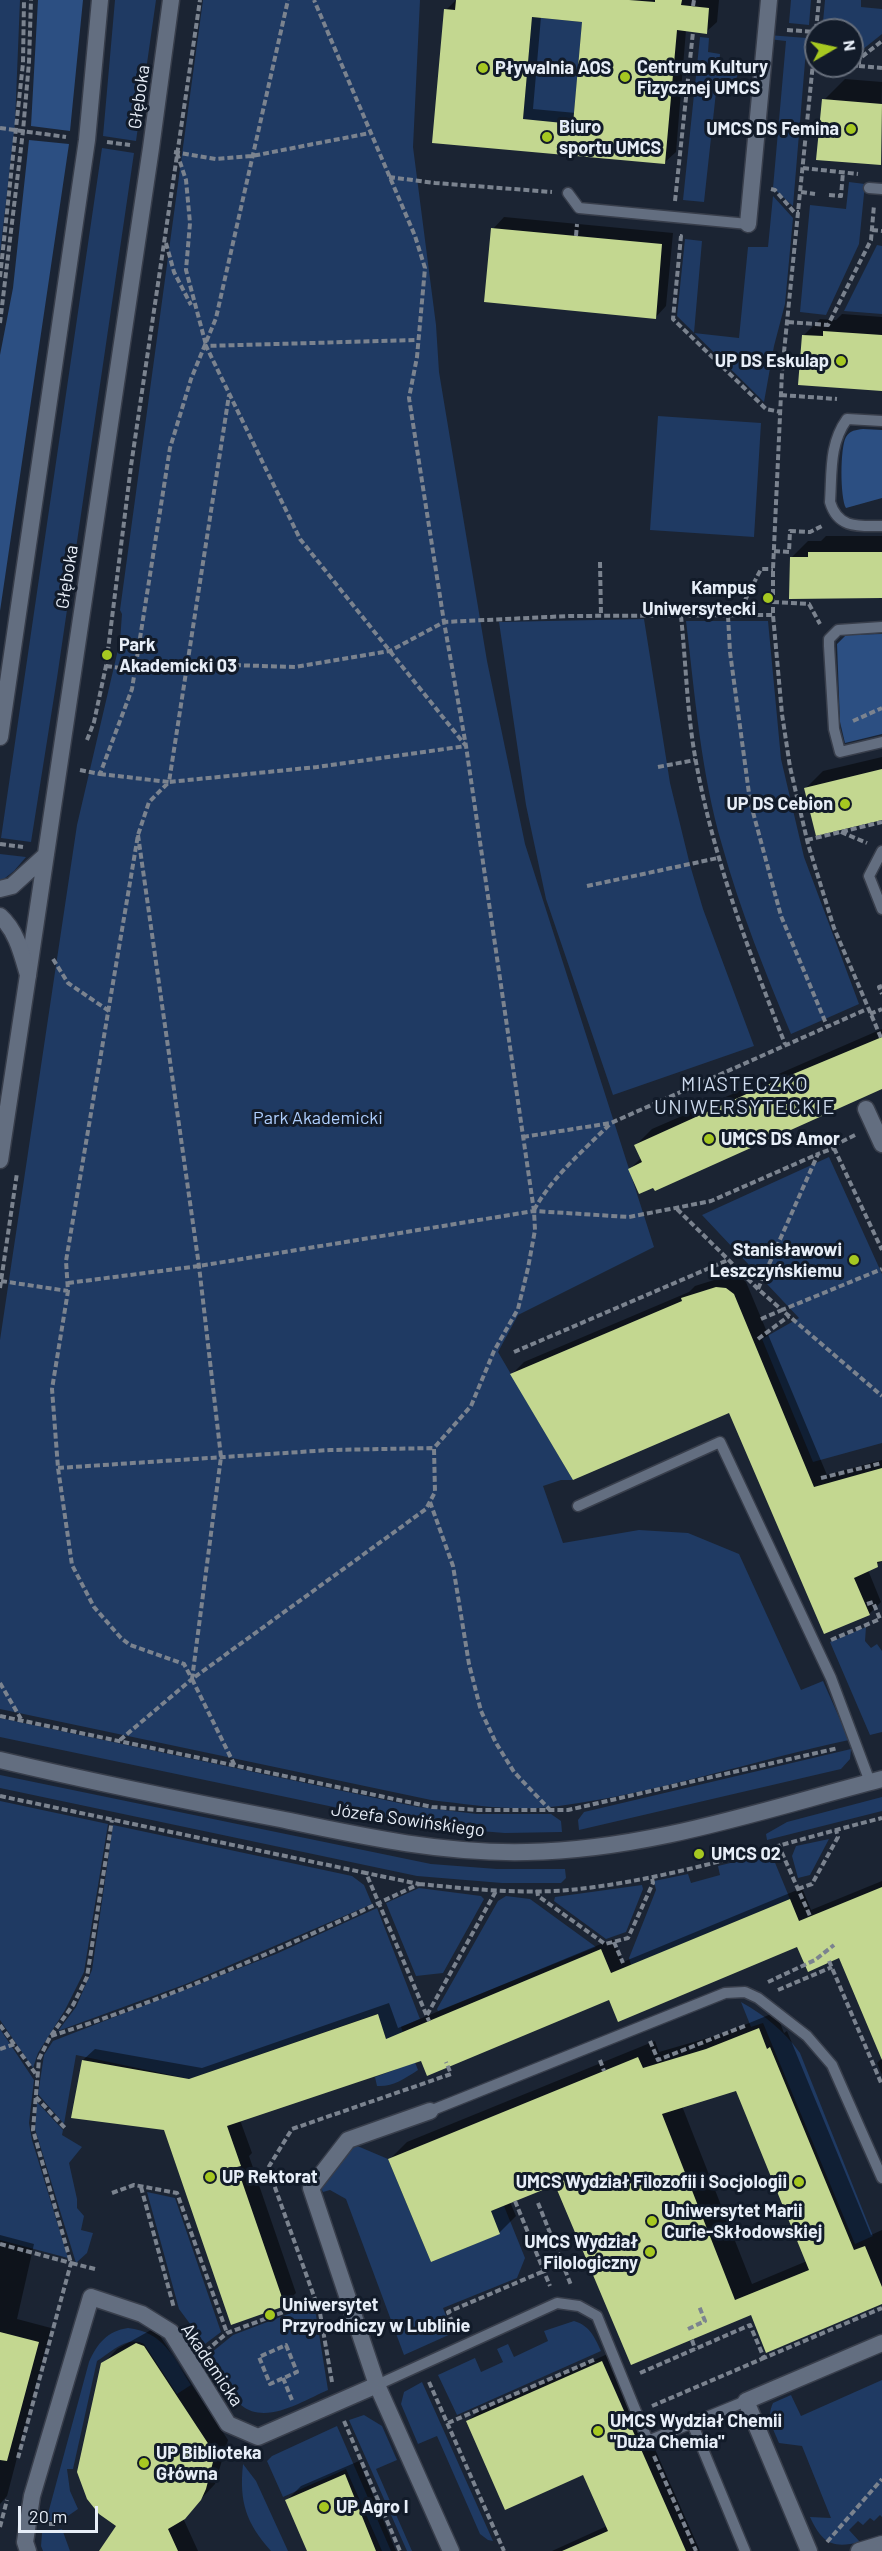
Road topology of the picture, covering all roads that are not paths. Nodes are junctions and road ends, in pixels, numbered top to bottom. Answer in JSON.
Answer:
{"nodes":[{"id":1,"x":100,"y":0,"type":"edge"},
{"id":2,"x":171,"y":0,"type":"edge"},
{"id":3,"x":769,"y":0,"type":"edge"},
{"id":4,"x":568,"y":193,"type":"dead end"},
{"id":5,"x":748,"y":224,"type":"joint"},
{"id":6,"x":882,"y":421,"type":"edge"},
{"id":7,"x":882,"y":526,"type":"edge"},
{"id":8,"x":882,"y":627,"type":"edge"},
{"id":9,"x":0,"y":737,"type":"edge"},
{"id":10,"x":882,"y":742,"type":"edge"},
{"id":11,"x":882,"y":852,"type":"edge"},
{"id":12,"x":46,"y":855,"type":"junction"},
{"id":13,"x":0,"y":889,"type":"edge"},
{"id":14,"x":882,"y":909,"type":"edge"},
{"id":15,"x":0,"y":916,"type":"edge"},
{"id":16,"x":28,"y":975,"type":"junction"},
{"id":17,"x":866,"y":1109,"type":"dead end"},
{"id":18,"x":882,"y":1144,"type":"edge"},
{"id":19,"x":0,"y":1160,"type":"edge"},
{"id":20,"x":578,"y":1506,"type":"dead end"},
{"id":21,"x":0,"y":1760,"type":"edge"},
{"id":22,"x":876,"y":1781,"type":"edge"},
{"id":23,"x":430,"y":2111,"type":"joint"},
{"id":24,"x":882,"y":2178,"type":"edge"},
{"id":25,"x":882,"y":2343,"type":"edge"},
{"id":26,"x":377,"y":2385,"type":"junction"},
{"id":27,"x":746,"y":2401,"type":"junction"},
{"id":28,"x":692,"y":2423,"type":"junction"},
{"id":29,"x":882,"y":2544,"type":"edge"},
{"id":30,"x":28,"y":2551,"type":"edge"},
{"id":31,"x":451,"y":2551,"type":"edge"},
{"id":32,"x":745,"y":2551,"type":"edge"},
{"id":33,"x":809,"y":2551,"type":"edge"},
{"id":34,"x":859,"y":2551,"type":"edge"}],
"edges":[{"from":1,"to":9,"type":"street"},
{"from":2,"to":12,"type":"street","name":"Głęboka"},
{"from":3,"to":5,"type":"street"},
{"from":4,"to":5,"type":"lane"},
{"from":6,"to":7,"type":"lane"},
{"from":8,"to":10,"type":"lane"},
{"from":11,"to":14,"type":"lane"},
{"from":12,"to":13,"type":"street"},
{"from":12,"to":16,"type":"street","name":"Głęboka"},
{"from":15,"to":16,"type":"street"},
{"from":16,"to":19,"type":"street","name":"Głęboka"},
{"from":17,"to":18,"type":"street"},
{"from":20,"to":22,"type":"lane"},
{"from":21,"to":22,"type":"street","name":"Józefa Sowińskiego"},
{"from":23,"to":24,"type":"lane"},
{"from":23,"to":26,"type":"street"},
{"from":25,"to":27,"type":"street"},
{"from":26,"to":28,"type":"lane"},
{"from":26,"to":30,"type":"street","name":"Akademicka"},
{"from":26,"to":31,"type":"street"},
{"from":27,"to":28,"type":"lane"},
{"from":27,"to":33,"type":"street"},
{"from":28,"to":32,"type":"lane"},
{"from":29,"to":34,"type":"street"}]}
